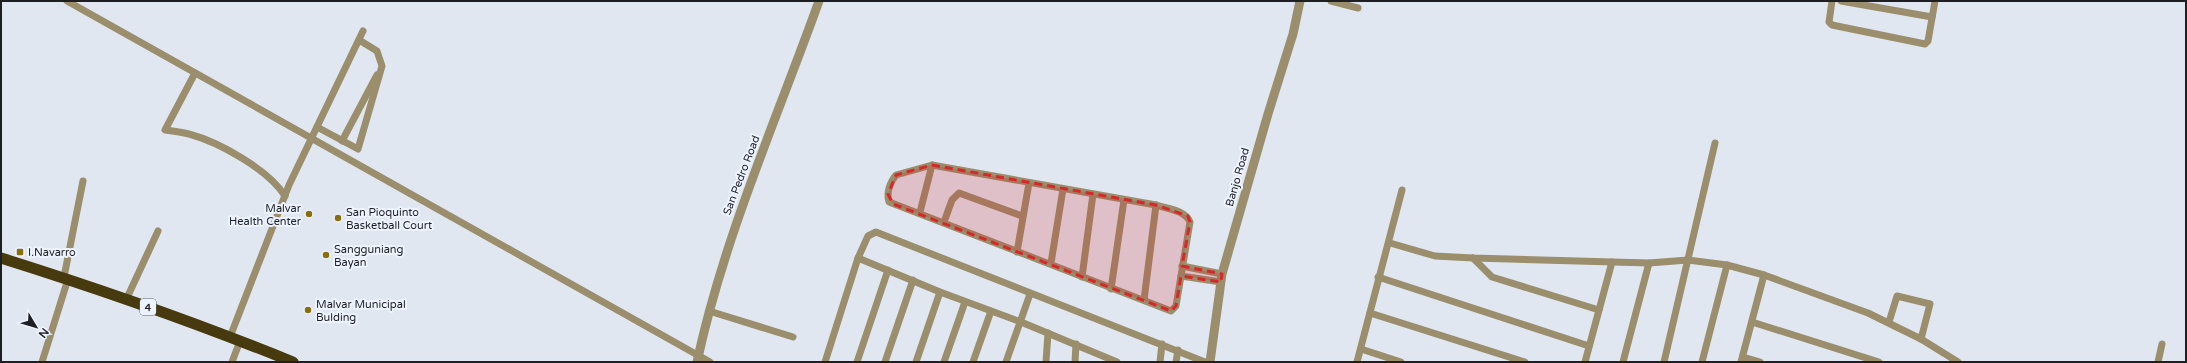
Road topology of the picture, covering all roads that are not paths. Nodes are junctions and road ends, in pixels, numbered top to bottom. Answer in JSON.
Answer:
{"nodes":[{"id":1,"x":66,"y":1,"type":"edge"},
{"id":2,"x":820,"y":1,"type":"edge"},
{"id":3,"x":1300,"y":1,"type":"edge"},
{"id":4,"x":1331,"y":1,"type":"edge"},
{"id":5,"x":1832,"y":1,"type":"edge"},
{"id":6,"x":1841,"y":1,"type":"edge"},
{"id":7,"x":1935,"y":1,"type":"edge"},
{"id":8,"x":1358,"y":8,"type":"dead end"},
{"id":9,"x":1932,"y":16,"type":"junction"},
{"id":10,"x":363,"y":31,"type":"dead end"},
{"id":11,"x":359,"y":40,"type":"junction"},
{"id":12,"x":382,"y":66,"type":"junction"},
{"id":13,"x":195,"y":73,"type":"junction"},
{"id":14,"x":317,"y":128,"type":"junction"},
{"id":15,"x":312,"y":139,"type":"junction"},
{"id":16,"x":342,"y":142,"type":"junction"},
{"id":17,"x":1715,"y":143,"type":"dead end"},
{"id":18,"x":932,"y":165,"type":"junction"},
{"id":19,"x":83,"y":181,"type":"dead end"},
{"id":20,"x":1029,"y":183,"type":"junction"},
{"id":21,"x":1063,"y":189,"type":"junction"},
{"id":22,"x":1402,"y":190,"type":"dead end"},
{"id":23,"x":1093,"y":194,"type":"junction"},
{"id":24,"x":285,"y":196,"type":"junction"},
{"id":25,"x":1124,"y":200,"type":"junction"},
{"id":26,"x":1156,"y":205,"type":"junction"},
{"id":27,"x":920,"y":212,"type":"junction"},
{"id":28,"x":1022,"y":216,"type":"junction"},
{"id":29,"x":944,"y":222,"type":"junction"},
{"id":30,"x":158,"y":231,"type":"dead end"},
{"id":31,"x":1390,"y":243,"type":"junction"},
{"id":32,"x":1017,"y":252,"type":"junction"},
{"id":33,"x":1,"y":258,"type":"edge"},
{"id":34,"x":858,"y":258,"type":"junction"},
{"id":35,"x":1473,"y":258,"type":"junction"},
{"id":36,"x":1688,"y":260,"type":"junction"},
{"id":37,"x":1612,"y":262,"type":"junction"},
{"id":38,"x":1051,"y":263,"type":"junction"},
{"id":39,"x":1649,"y":263,"type":"junction"},
{"id":40,"x":1727,"y":265,"type":"junction"},
{"id":41,"x":1182,"y":266,"type":"junction"},
{"id":42,"x":888,"y":270,"type":"junction"},
{"id":43,"x":1764,"y":275,"type":"junction"},
{"id":44,"x":1082,"y":276,"type":"junction"},
{"id":45,"x":1181,"y":276,"type":"junction"},
{"id":46,"x":1378,"y":277,"type":"junction"},
{"id":47,"x":66,"y":278,"type":"junction"},
{"id":48,"x":1222,"y":278,"type":"junction"},
{"id":49,"x":913,"y":280,"type":"junction"},
{"id":50,"x":1111,"y":289,"type":"junction"},
{"id":51,"x":940,"y":292,"type":"junction"},
{"id":52,"x":1030,"y":294,"type":"junction"},
{"id":53,"x":126,"y":300,"type":"junction"},
{"id":54,"x":1144,"y":300,"type":"junction"},
{"id":55,"x":965,"y":302,"type":"junction"},
{"id":56,"x":1599,"y":310,"type":"junction"},
{"id":57,"x":709,"y":311,"type":"junction"},
{"id":58,"x":991,"y":312,"type":"junction"},
{"id":59,"x":1370,"y":313,"type":"junction"},
{"id":60,"x":1021,"y":322,"type":"junction"},
{"id":61,"x":1752,"y":322,"type":"junction"},
{"id":62,"x":1889,"y":322,"type":"junction"},
{"id":63,"x":1048,"y":333,"type":"junction"},
{"id":64,"x":793,"y":337,"type":"dead end"},
{"id":65,"x":235,"y":339,"type":"junction"},
{"id":66,"x":1922,"y":339,"type":"junction"},
{"id":67,"x":1076,"y":344,"type":"junction"},
{"id":68,"x":1162,"y":344,"type":"junction"},
{"id":69,"x":2162,"y":344,"type":"dead end"},
{"id":70,"x":1589,"y":346,"type":"junction"},
{"id":71,"x":1360,"y":349,"type":"junction"},
{"id":72,"x":1178,"y":350,"type":"junction"},
{"id":73,"x":698,"y":359,"type":"edge"},
{"id":74,"x":1102,"y":359,"type":"edge"},
{"id":75,"x":1742,"y":359,"type":"edge"},
{"id":76,"x":42,"y":362,"type":"edge"},
{"id":77,"x":232,"y":362,"type":"edge"},
{"id":78,"x":293,"y":362,"type":"edge"},
{"id":79,"x":710,"y":362,"type":"edge"},
{"id":80,"x":825,"y":362,"type":"edge"},
{"id":81,"x":857,"y":362,"type":"edge"},
{"id":82,"x":885,"y":362,"type":"edge"},
{"id":83,"x":916,"y":362,"type":"edge"},
{"id":84,"x":944,"y":362,"type":"edge"},
{"id":85,"x":974,"y":362,"type":"edge"},
{"id":86,"x":1006,"y":362,"type":"edge"},
{"id":87,"x":1046,"y":362,"type":"edge"},
{"id":88,"x":1075,"y":362,"type":"edge"},
{"id":89,"x":1117,"y":362,"type":"edge"},
{"id":90,"x":1160,"y":362,"type":"edge"},
{"id":91,"x":1176,"y":362,"type":"edge"},
{"id":92,"x":1204,"y":362,"type":"edge"},
{"id":93,"x":1210,"y":362,"type":"edge"},
{"id":94,"x":1357,"y":362,"type":"edge"},
{"id":95,"x":1401,"y":362,"type":"edge"},
{"id":96,"x":1525,"y":362,"type":"edge"},
{"id":97,"x":1585,"y":362,"type":"edge"},
{"id":98,"x":1622,"y":362,"type":"edge"},
{"id":99,"x":1664,"y":362,"type":"edge"},
{"id":100,"x":1702,"y":362,"type":"edge"},
{"id":101,"x":1760,"y":362,"type":"edge"},
{"id":102,"x":1880,"y":362,"type":"edge"},
{"id":103,"x":1958,"y":362,"type":"edge"},
{"id":104,"x":2158,"y":362,"type":"edge"}],
"edges":[{"from":1,"to":13,"type":"street"},
{"from":2,"to":57,"type":"street","name":"San Pedro Road"},
{"from":3,"to":48,"type":"street","name":"Banjo Road"},
{"from":4,"to":8,"type":"street"},
{"from":5,"to":9,"type":"street"},
{"from":6,"to":9,"type":"street"},
{"from":7,"to":9,"type":"street"},
{"from":10,"to":11,"type":"street"},
{"from":11,"to":12,"type":"street"},
{"from":11,"to":14,"type":"street"},
{"from":12,"to":16,"type":"street"},
{"from":12,"to":16,"type":"street"},
{"from":13,"to":15,"type":"street"},
{"from":13,"to":24,"type":"street"},
{"from":14,"to":15,"type":"street"},
{"from":14,"to":16,"type":"street"},
{"from":15,"to":24,"type":"street"},
{"from":15,"to":73,"type":"street"},
{"from":17,"to":36,"type":"street"},
{"from":18,"to":20,"type":"street"},
{"from":18,"to":27,"type":"street"},
{"from":18,"to":27,"type":"street"},
{"from":19,"to":47,"type":"street"},
{"from":20,"to":21,"type":"street"},
{"from":20,"to":28,"type":"street"},
{"from":21,"to":23,"type":"street"},
{"from":21,"to":38,"type":"street"},
{"from":22,"to":31,"type":"street"},
{"from":23,"to":25,"type":"street"},
{"from":23,"to":44,"type":"street"},
{"from":24,"to":65,"type":"street"},
{"from":25,"to":26,"type":"street"},
{"from":25,"to":50,"type":"street"},
{"from":26,"to":41,"type":"street"},
{"from":26,"to":54,"type":"street"},
{"from":27,"to":29,"type":"street"},
{"from":28,"to":29,"type":"street"},
{"from":28,"to":32,"type":"street"},
{"from":29,"to":32,"type":"street"},
{"from":30,"to":53,"type":"street"},
{"from":31,"to":35,"type":"street"},
{"from":31,"to":46,"type":"street"},
{"from":32,"to":38,"type":"street"},
{"from":33,"to":47,"type":"highway","number":"4"},
{"from":34,"to":42,"type":"street"},
{"from":34,"to":52,"type":"street"},
{"from":34,"to":80,"type":"street"},
{"from":35,"to":37,"type":"street"},
{"from":35,"to":56,"type":"street"},
{"from":36,"to":39,"type":"street"},
{"from":36,"to":40,"type":"street"},
{"from":36,"to":99,"type":"street"},
{"from":37,"to":39,"type":"street"},
{"from":37,"to":56,"type":"street"},
{"from":38,"to":44,"type":"street"},
{"from":39,"to":98,"type":"street"},
{"from":40,"to":43,"type":"street"},
{"from":40,"to":100,"type":"street"},
{"from":41,"to":45,"type":"street"},
{"from":41,"to":48,"type":"street"},
{"from":42,"to":49,"type":"street"},
{"from":42,"to":81,"type":"street"},
{"from":43,"to":61,"type":"street"},
{"from":43,"to":62,"type":"street"},
{"from":44,"to":50,"type":"street"},
{"from":45,"to":48,"type":"street"},
{"from":45,"to":54,"type":"street"},
{"from":46,"to":59,"type":"street"},
{"from":46,"to":70,"type":"street"},
{"from":47,"to":53,"type":"highway","number":"4"},
{"from":47,"to":76,"type":"street"},
{"from":48,"to":93,"type":"street","name":"Banjo Road"},
{"from":49,"to":51,"type":"street"},
{"from":49,"to":82,"type":"street"},
{"from":50,"to":54,"type":"street"},
{"from":51,"to":55,"type":"street"},
{"from":51,"to":83,"type":"street"},
{"from":52,"to":60,"type":"street"},
{"from":52,"to":68,"type":"street"},
{"from":53,"to":65,"type":"highway","number":"4"},
{"from":55,"to":58,"type":"street"},
{"from":55,"to":84,"type":"street"},
{"from":56,"to":70,"type":"street"},
{"from":57,"to":64,"type":"street"},
{"from":57,"to":73,"type":"street","name":"San Pedro Road"},
{"from":58,"to":60,"type":"street"},
{"from":58,"to":85,"type":"street"},
{"from":59,"to":71,"type":"street"},
{"from":59,"to":96,"type":"street"},
{"from":60,"to":63,"type":"street"},
{"from":60,"to":86,"type":"street"},
{"from":61,"to":75,"type":"street"},
{"from":61,"to":102,"type":"street"},
{"from":62,"to":66,"type":"street"},
{"from":62,"to":66,"type":"street"},
{"from":63,"to":67,"type":"street"},
{"from":63,"to":87,"type":"street"},
{"from":65,"to":77,"type":"street"},
{"from":65,"to":78,"type":"highway","number":"4"},
{"from":66,"to":103,"type":"street"},
{"from":67,"to":74,"type":"street"},
{"from":67,"to":88,"type":"street"},
{"from":68,"to":72,"type":"street"},
{"from":68,"to":90,"type":"street"},
{"from":69,"to":104,"type":"street"},
{"from":70,"to":97,"type":"street"},
{"from":71,"to":94,"type":"street"},
{"from":71,"to":95,"type":"street"},
{"from":72,"to":91,"type":"street"},
{"from":72,"to":92,"type":"street"},
{"from":73,"to":79,"type":"street"},
{"from":74,"to":89,"type":"street"},
{"from":75,"to":101,"type":"street"}]}
